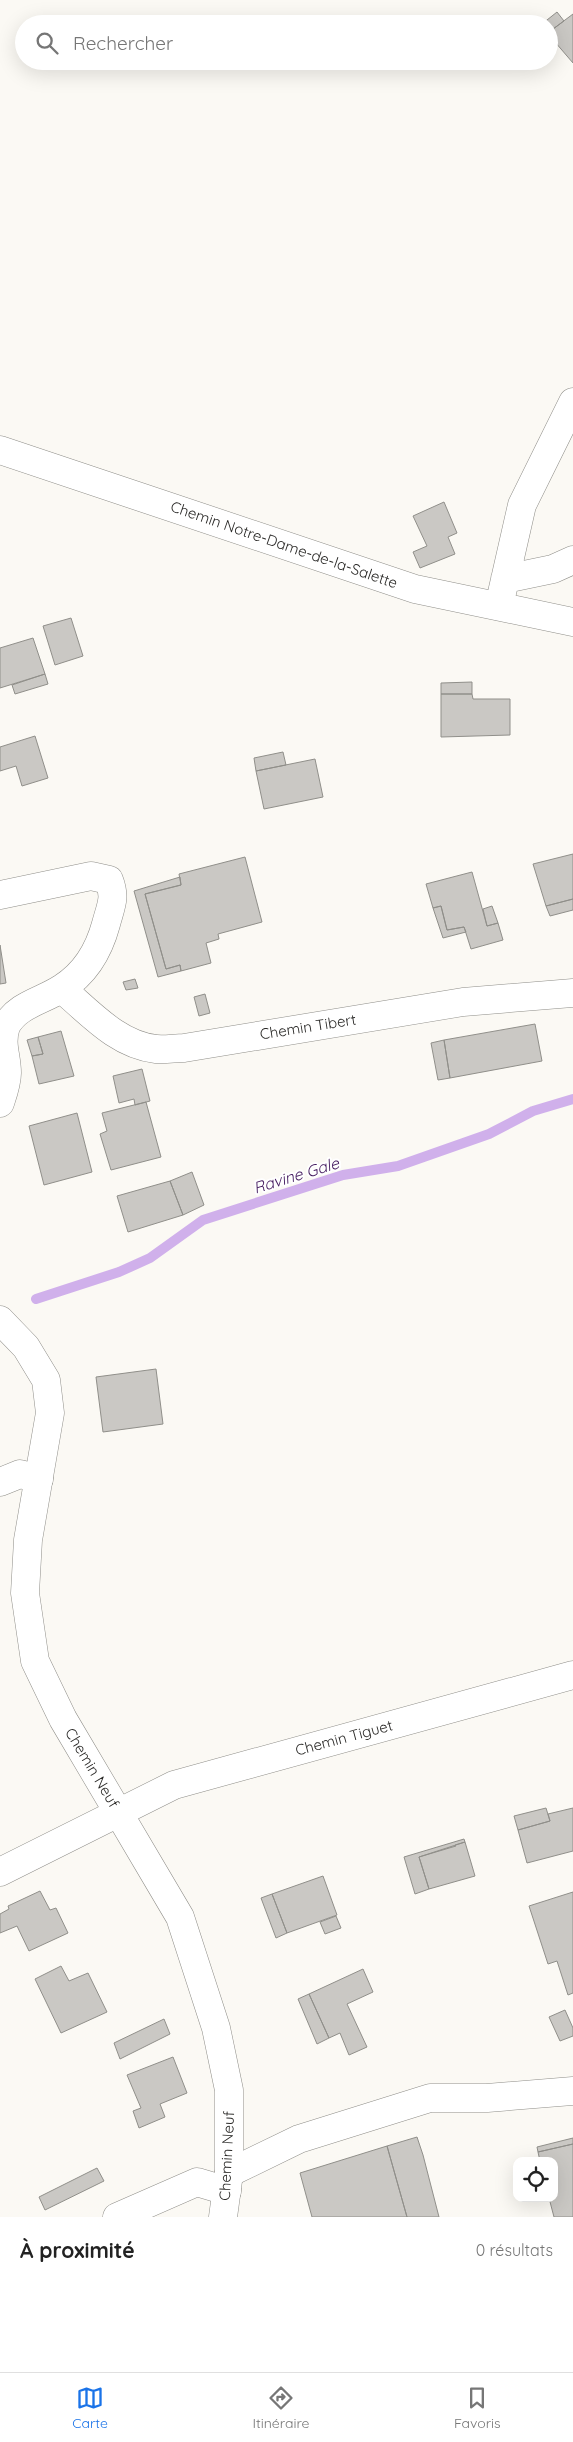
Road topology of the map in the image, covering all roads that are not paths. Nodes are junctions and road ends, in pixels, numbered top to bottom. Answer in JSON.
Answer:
{"nodes":[{"id":1,"x":573,"y":402,"type":"edge"},
{"id":2,"x":0,"y":450,"type":"edge"},
{"id":3,"x":573,"y":560,"type":"edge"},
{"id":4,"x":505,"y":579,"type":"junction"},
{"id":5,"x":499,"y":606,"type":"junction"},
{"id":6,"x":573,"y":622,"type":"edge"},
{"id":7,"x":0,"y":895,"type":"edge"},
{"id":8,"x":62,"y":989,"type":"junction"},
{"id":9,"x":573,"y":993,"type":"edge"},
{"id":10,"x":0,"y":1103,"type":"edge"},
{"id":11,"x":0,"y":1320,"type":"edge"},
{"id":12,"x":39,"y":1479,"type":"junction"},
{"id":13,"x":0,"y":1482,"type":"edge"},
{"id":14,"x":573,"y":1675,"type":"edge"},
{"id":15,"x":120,"y":1813,"type":"junction"},
{"id":16,"x":0,"y":1872,"type":"edge"},
{"id":17,"x":573,"y":2091,"type":"edge"},
{"id":18,"x":226,"y":2194,"type":"edge"},
{"id":19,"x":117,"y":2217,"type":"edge"}],
"edges":[{"from":1,"to":4,"type":"street"},
{"from":2,"to":5,"type":"street","name":"Chemin Notre-Dame-de-la-Salette"},
{"from":3,"to":4,"type":"street"},
{"from":4,"to":5,"type":"street"},
{"from":5,"to":6,"type":"street","name":"Chemin Notre-Dame-de-la-Salette"},
{"from":7,"to":8,"type":"street"},
{"from":8,"to":9,"type":"street","name":"Chemin Tibert"},
{"from":8,"to":10,"type":"street"},
{"from":11,"to":12,"type":"street","name":"Chemin Neuf"},
{"from":12,"to":13,"type":"street"},
{"from":12,"to":15,"type":"street","name":"Chemin Neuf"},
{"from":14,"to":15,"type":"street","name":"Chemin Tiguet"},
{"from":15,"to":16,"type":"street","name":"Chemin Tiguet"},
{"from":15,"to":18,"type":"street","name":"Chemin Neuf"},
{"from":17,"to":18,"type":"street"},
{"from":18,"to":19,"type":"street"}]}
